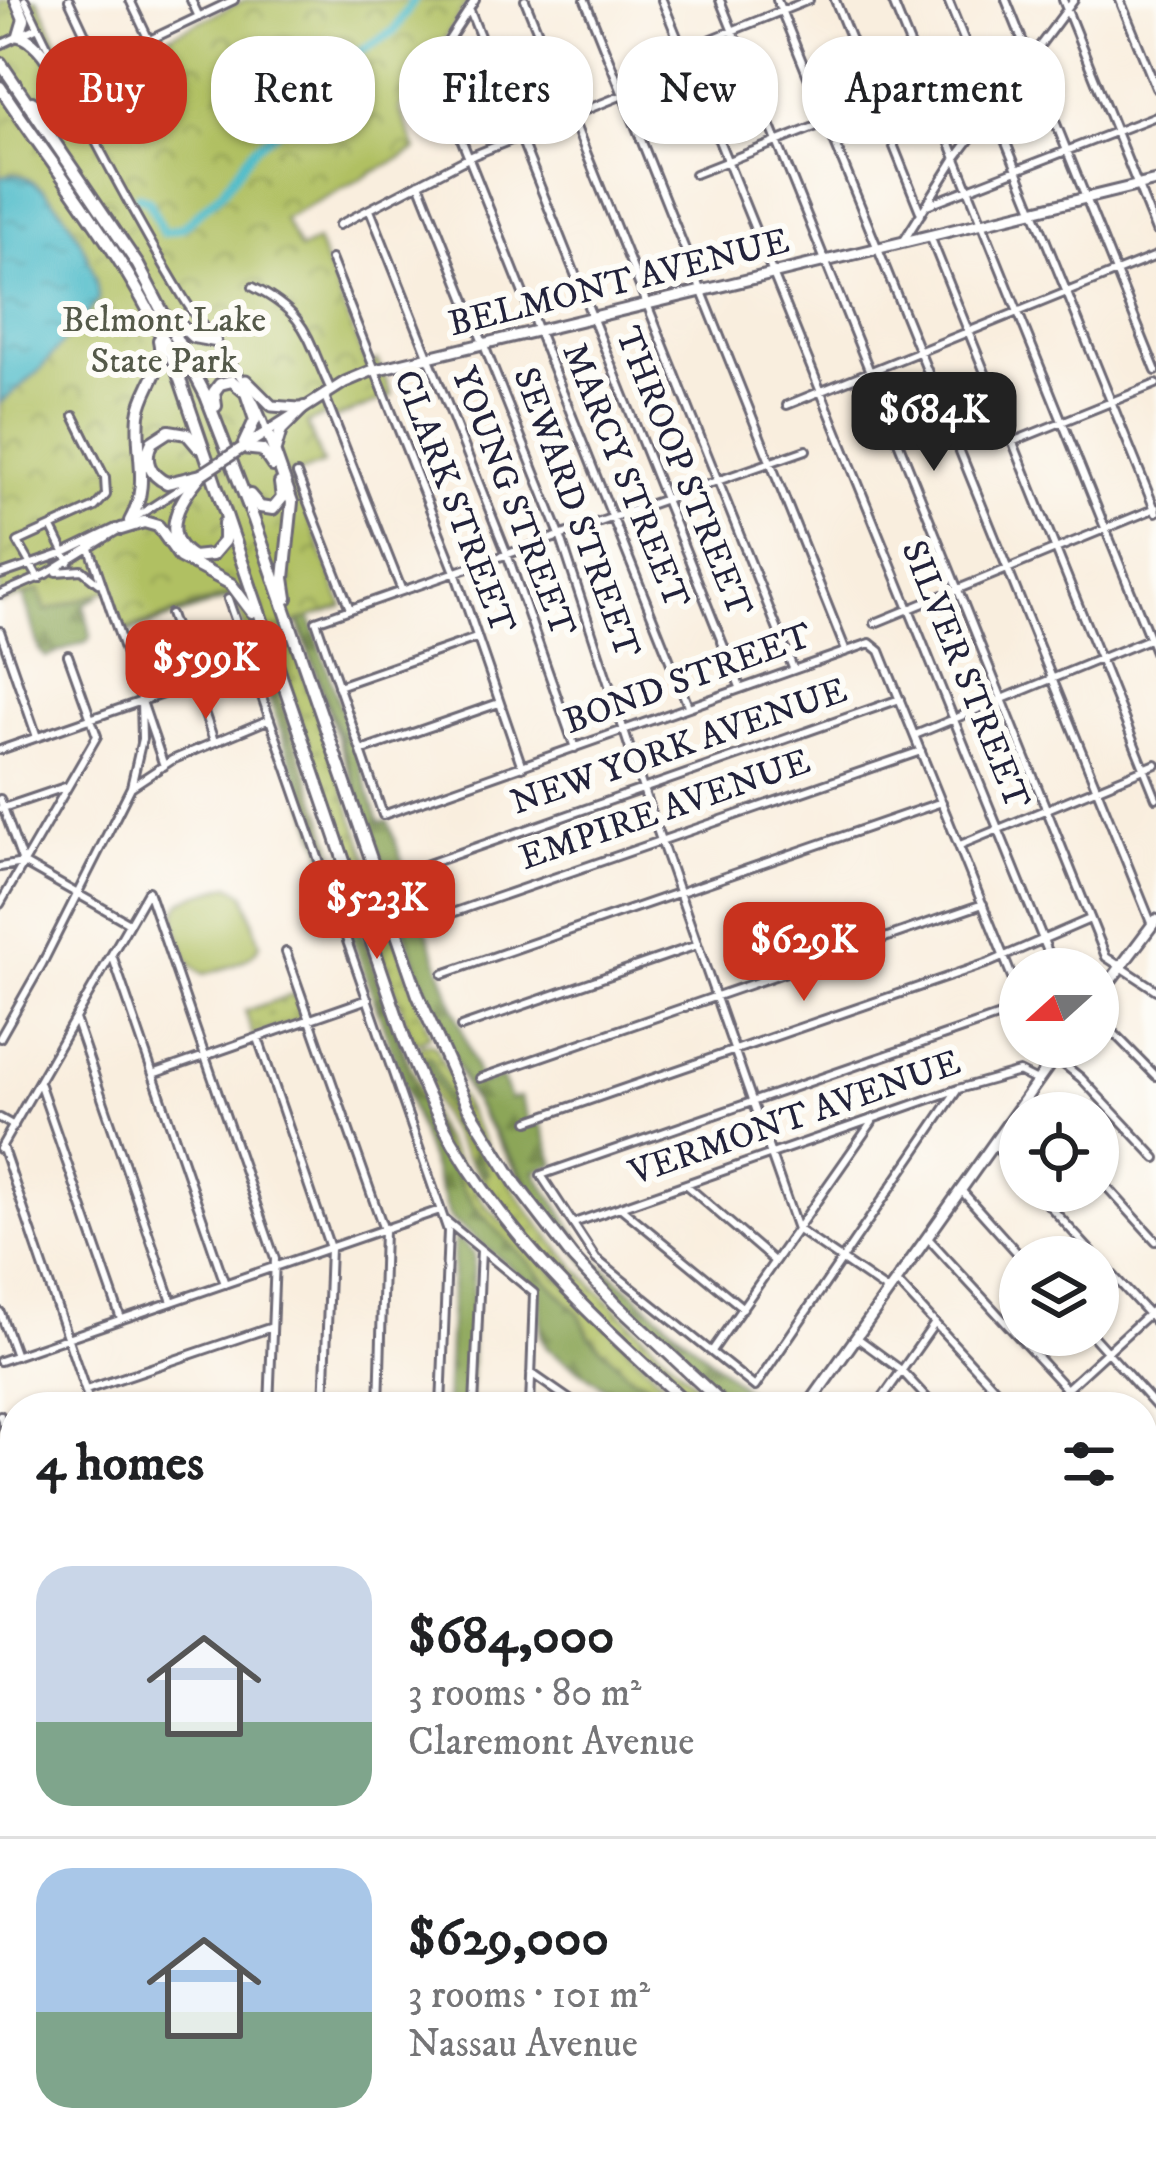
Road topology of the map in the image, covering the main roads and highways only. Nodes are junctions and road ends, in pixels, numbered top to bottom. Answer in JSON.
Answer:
{"nodes":[{"id":1,"x":21,"y":0,"type":"edge"},
{"id":2,"x":0,"y":62,"type":"edge"},
{"id":3,"x":6,"y":84,"type":"edge"},
{"id":4,"x":0,"y":105,"type":"edge"},
{"id":5,"x":40,"y":146,"type":"junction"},
{"id":6,"x":1156,"y":181,"type":"edge"},
{"id":7,"x":148,"y":294,"type":"junction"},
{"id":8,"x":215,"y":341,"type":"road end"},
{"id":9,"x":246,"y":380,"type":"road end"},
{"id":10,"x":304,"y":407,"type":"junction"},
{"id":11,"x":268,"y":431,"type":"junction"},
{"id":12,"x":226,"y":444,"type":"junction"},
{"id":13,"x":242,"y":448,"type":"junction"},
{"id":14,"x":275,"y":453,"type":"junction"},
{"id":15,"x":206,"y":470,"type":"junction"},
{"id":16,"x":241,"y":483,"type":"junction"},
{"id":17,"x":222,"y":508,"type":"junction"},
{"id":18,"x":294,"y":637,"type":"junction"},
{"id":19,"x":269,"y":646,"type":"junction"},
{"id":20,"x":1155,"y":922,"type":"edge"},
{"id":21,"x":1119,"y":970,"type":"edge"},
{"id":22,"x":1045,"y":1068,"type":"edge"},
{"id":23,"x":675,"y":1392,"type":"edge"},
{"id":24,"x":710,"y":1392,"type":"edge"},
{"id":25,"x":818,"y":1392,"type":"edge"}],
"edges":[{"from":1,"to":3,"type":"highway"},
{"from":2,"to":3,"type":"highway"},
{"from":3,"to":5,"type":"highway"},
{"from":3,"to":7,"type":"highway"},
{"from":4,"to":5,"type":"highway"},
{"from":5,"to":7,"type":"highway"},
{"from":6,"to":10,"type":"main road","name":"BELMONT AVENUE"},
{"from":7,"to":8,"type":"highway"},
{"from":7,"to":12,"type":"highway"},
{"from":7,"to":15,"type":"highway"},
{"from":7,"to":19,"type":"highway"},
{"from":9,"to":10,"type":"main road"},
{"from":10,"to":11,"type":"main road","name":"BELMONT AVENUE"},
{"from":10,"to":14,"type":"highway"},
{"from":11,"to":13,"type":"main road","name":"BELMONT AVENUE"},
{"from":11,"to":14,"type":"highway"},
{"from":12,"to":13,"type":"highway"},
{"from":12,"to":16,"type":"highway"},
{"from":13,"to":15,"type":"main road","name":"BELMONT AVENUE","bridge":true},
{"from":13,"to":16,"type":"highway"},
{"from":14,"to":18,"type":"highway"},
{"from":15,"to":15,"type":"highway"},
{"from":15,"to":17,"type":"highway"},
{"from":15,"to":17,"type":"highway"},
{"from":16,"to":18,"type":"highway"},
{"from":17,"to":19,"type":"highway"},
{"from":18,"to":24,"type":"highway"},
{"from":19,"to":23,"type":"highway"},
{"from":20,"to":21,"type":"main road"},
{"from":22,"to":25,"type":"main road"}]}
